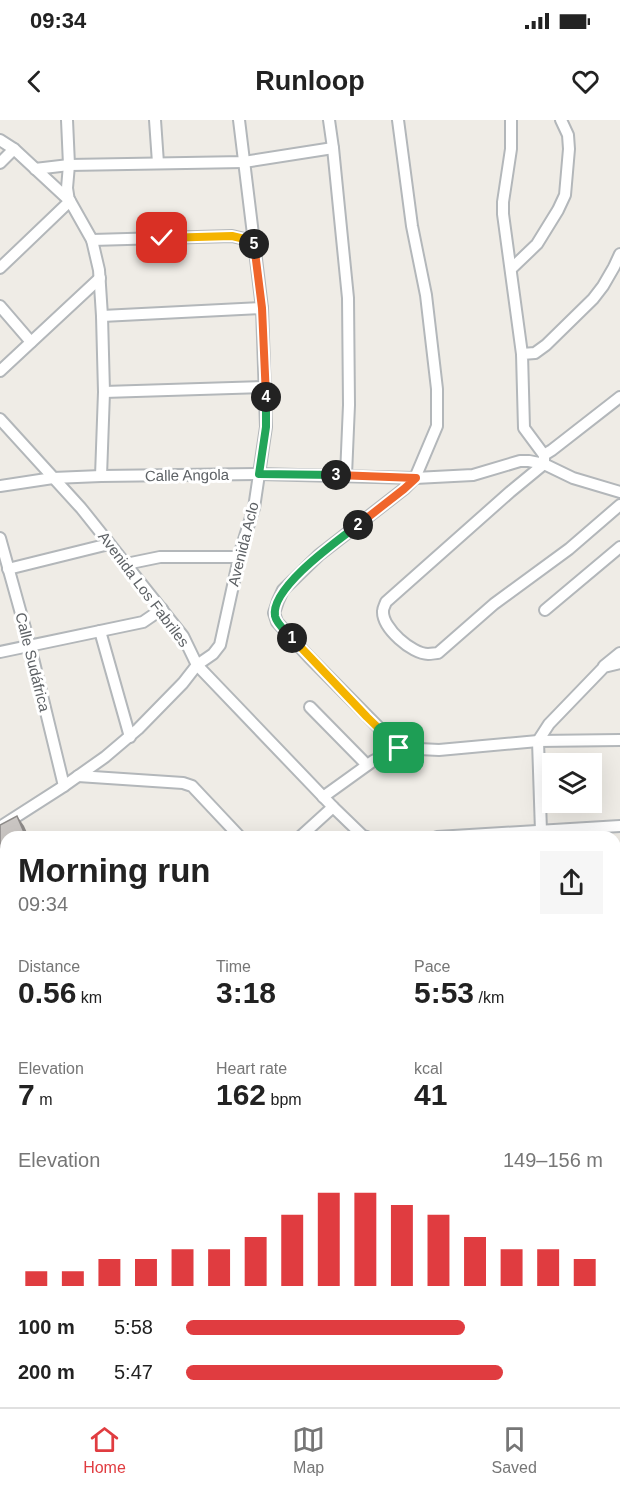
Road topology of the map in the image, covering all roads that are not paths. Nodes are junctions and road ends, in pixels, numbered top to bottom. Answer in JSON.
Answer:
{"nodes":[{"id":1,"x":67,"y":120,"type":"edge"},
{"id":2,"x":155,"y":120,"type":"edge"},
{"id":3,"x":240,"y":120,"type":"edge"},
{"id":4,"x":329,"y":120,"type":"edge"},
{"id":5,"x":398,"y":120,"type":"edge"},
{"id":6,"x":511,"y":120,"type":"edge"},
{"id":7,"x":561,"y":120,"type":"edge"},
{"id":8,"x":0,"y":140,"type":"edge"},
{"id":9,"x":333,"y":148,"type":"junction"},
{"id":10,"x":14,"y":149,"type":"junction"},
{"id":11,"x":244,"y":162,"type":"junction"},
{"id":12,"x":0,"y":163,"type":"edge"},
{"id":13,"x":158,"y":163,"type":"junction"},
{"id":14,"x":69,"y":165,"type":"junction"},
{"id":15,"x":35,"y":169,"type":"junction"},
{"id":16,"x":69,"y":201,"type":"junction"},
{"id":17,"x":92,"y":240,"type":"junction"},
{"id":18,"x":253,"y":241,"type":"junction"},
{"id":19,"x":620,"y":254,"type":"edge"},
{"id":20,"x":0,"y":268,"type":"edge"},
{"id":21,"x":511,"y":269,"type":"junction"},
{"id":22,"x":100,"y":278,"type":"junction"},
{"id":23,"x":0,"y":306,"type":"edge"},
{"id":24,"x":262,"y":308,"type":"junction"},
{"id":25,"x":102,"y":316,"type":"junction"},
{"id":26,"x":31,"y":342,"type":"junction"},
{"id":27,"x":522,"y":354,"type":"junction"},
{"id":28,"x":0,"y":371,"type":"edge"},
{"id":29,"x":266,"y":387,"type":"junction"},
{"id":30,"x":104,"y":393,"type":"junction"},
{"id":31,"x":620,"y":397,"type":"edge"},
{"id":32,"x":0,"y":419,"type":"edge"},
{"id":33,"x":544,"y":460,"type":"junction"},
{"id":34,"x":259,"y":474,"type":"junction"},
{"id":35,"x":101,"y":476,"type":"junction"},
{"id":36,"x":346,"y":476,"type":"junction"},
{"id":37,"x":53,"y":478,"type":"junction"},
{"id":38,"x":416,"y":478,"type":"junction"},
{"id":39,"x":0,"y":486,"type":"edge"},
{"id":40,"x":620,"y":492,"type":"edge"},
{"id":41,"x":620,"y":505,"type":"edge"},
{"id":42,"x":0,"y":538,"type":"edge"},
{"id":43,"x":110,"y":544,"type":"junction"},
{"id":44,"x":620,"y":547,"type":"edge"},
{"id":45,"x":239,"y":557,"type":"junction"},
{"id":46,"x":126,"y":564,"type":"junction"},
{"id":47,"x":8,"y":569,"type":"junction"},
{"id":48,"x":162,"y":609,"type":"junction"},
{"id":49,"x":545,"y":610,"type":"dead end"},
{"id":50,"x":100,"y":631,"type":"junction"},
{"id":51,"x":30,"y":646,"type":"junction"},
{"id":52,"x":0,"y":652,"type":"edge"},
{"id":53,"x":620,"y":653,"type":"edge"},
{"id":54,"x":620,"y":663,"type":"edge"},
{"id":55,"x":197,"y":665,"type":"junction"},
{"id":56,"x":604,"y":667,"type":"junction"},
{"id":57,"x":310,"y":706,"type":"dead end"},
{"id":58,"x":130,"y":737,"type":"junction"},
{"id":59,"x":620,"y":740,"type":"edge"},
{"id":60,"x":538,"y":741,"type":"junction"},
{"id":61,"x":399,"y":748,"type":"junction"},
{"id":62,"x":367,"y":765,"type":"junction"},
{"id":63,"x":78,"y":776,"type":"junction"},
{"id":64,"x":64,"y":786,"type":"junction"},
{"id":65,"x":323,"y":797,"type":"junction"},
{"id":66,"x":333,"y":807,"type":"junction"},
{"id":67,"x":620,"y":826,"type":"edge"},
{"id":68,"x":0,"y":827,"type":"edge"},
{"id":69,"x":234,"y":831,"type":"edge"},
{"id":70,"x":307,"y":831,"type":"edge"},
{"id":71,"x":359,"y":831,"type":"edge"},
{"id":72,"x":541,"y":831,"type":"joint"}],
"edges":[{"from":1,"to":14,"type":"street"},
{"from":2,"to":13,"type":"street"},
{"from":3,"to":11,"type":"street","name":"Avenida Aclo"},
{"from":4,"to":9,"type":"street"},
{"from":5,"to":38,"type":"street"},
{"from":6,"to":21,"type":"street"},
{"from":7,"to":21,"type":"street"},
{"from":8,"to":10,"type":"street"},
{"from":9,"to":11,"type":"street"},
{"from":9,"to":36,"type":"street"},
{"from":10,"to":12,"type":"street"},
{"from":10,"to":15,"type":"street"},
{"from":11,"to":13,"type":"street"},
{"from":11,"to":18,"type":"street","name":"Avenida Aclo"},
{"from":13,"to":14,"type":"street"},
{"from":14,"to":15,"type":"street"},
{"from":14,"to":16,"type":"street"},
{"from":15,"to":16,"type":"street"},
{"from":16,"to":17,"type":"street"},
{"from":16,"to":20,"type":"street"},
{"from":17,"to":18,"type":"street"},
{"from":17,"to":22,"type":"street"},
{"from":18,"to":24,"type":"street","name":"Avenida Aclo"},
{"from":19,"to":27,"type":"street"},
{"from":21,"to":27,"type":"street"},
{"from":22,"to":25,"type":"street"},
{"from":22,"to":26,"type":"street"},
{"from":23,"to":26,"type":"street"},
{"from":24,"to":25,"type":"street"},
{"from":24,"to":29,"type":"street","name":"Avenida Aclo"},
{"from":25,"to":30,"type":"street"},
{"from":26,"to":28,"type":"street"},
{"from":27,"to":33,"type":"street"},
{"from":29,"to":30,"type":"street"},
{"from":29,"to":34,"type":"street","name":"Avenida Aclo"},
{"from":30,"to":35,"type":"street"},
{"from":31,"to":33,"type":"street"},
{"from":32,"to":37,"type":"street","name":"Avenida Los Fabriles"},
{"from":33,"to":38,"type":"street","name":"Calle Angola"},
{"from":33,"to":40,"type":"street","name":"Calle Angola"},
{"from":33,"to":41,"type":"street"},
{"from":34,"to":35,"type":"street","name":"Calle Angola"},
{"from":34,"to":36,"type":"street","name":"Calle Angola"},
{"from":34,"to":45,"type":"street","name":"Avenida Aclo"},
{"from":35,"to":37,"type":"street","name":"Calle Angola"},
{"from":36,"to":38,"type":"street","name":"Calle Angola"},
{"from":37,"to":39,"type":"street","name":"Calle Angola"},
{"from":37,"to":43,"type":"street","name":"Avenida Los Fabriles"},
{"from":38,"to":61,"type":"street"},
{"from":42,"to":47,"type":"street","name":"Calle Sudáfrica"},
{"from":43,"to":46,"type":"street","name":"Avenida Los Fabriles"},
{"from":43,"to":47,"type":"street"},
{"from":44,"to":49,"type":"street"},
{"from":45,"to":46,"type":"street"},
{"from":45,"to":55,"type":"street","name":"Avenida Aclo"},
{"from":46,"to":48,"type":"street","name":"Avenida Los Fabriles"},
{"from":47,"to":51,"type":"street","name":"Calle Sudáfrica"},
{"from":48,"to":50,"type":"street"},
{"from":48,"to":55,"type":"street","name":"Avenida Los Fabriles"},
{"from":50,"to":51,"type":"street"},
{"from":50,"to":58,"type":"street"},
{"from":51,"to":52,"type":"street"},
{"from":51,"to":64,"type":"street","name":"Calle Sudáfrica"},
{"from":53,"to":56,"type":"street"},
{"from":54,"to":56,"type":"street"},
{"from":55,"to":58,"type":"street","name":"Avenida Aclo"},
{"from":55,"to":65,"type":"street","name":"Avenida Los Fabriles"},
{"from":56,"to":60,"type":"street"},
{"from":57,"to":62,"type":"street"},
{"from":58,"to":63,"type":"street","name":"Avenida Aclo"},
{"from":59,"to":60,"type":"street"},
{"from":60,"to":61,"type":"street"},
{"from":60,"to":72,"type":"street"},
{"from":61,"to":62,"type":"street"},
{"from":62,"to":65,"type":"street"},
{"from":63,"to":64,"type":"street","name":"Avenida Aclo"},
{"from":63,"to":69,"type":"street"},
{"from":64,"to":68,"type":"street","name":"Avenida Aclo"},
{"from":65,"to":66,"type":"street","name":"Avenida Los Fabriles"},
{"from":66,"to":70,"type":"street"},
{"from":66,"to":71,"type":"street","name":"Avenida Los Fabriles"},
{"from":67,"to":72,"type":"street"}]}
